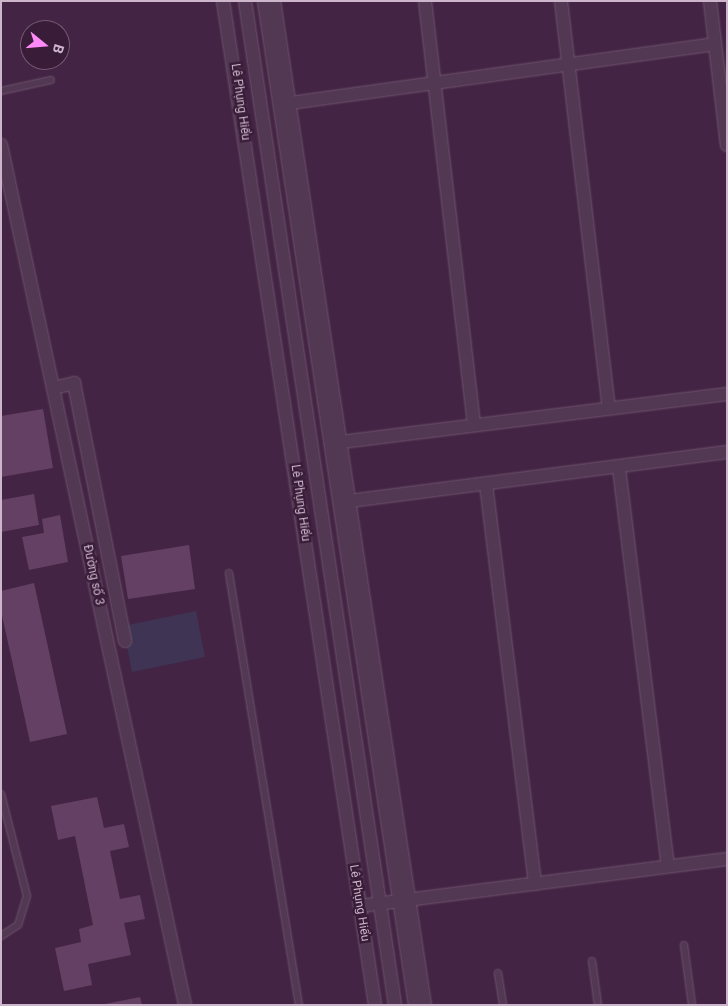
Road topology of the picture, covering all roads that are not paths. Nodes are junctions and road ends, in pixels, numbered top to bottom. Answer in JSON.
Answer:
{"nodes":[{"id":1,"x":224,"y":1,"type":"edge"},
{"id":2,"x":245,"y":1,"type":"edge"},
{"id":3,"x":264,"y":1,"type":"edge"},
{"id":4,"x":274,"y":1,"type":"edge"},
{"id":5,"x":424,"y":1,"type":"edge"},
{"id":6,"x":561,"y":1,"type":"edge"},
{"id":7,"x":710,"y":1,"type":"edge"},
{"id":8,"x":715,"y":44,"type":"junction"},
{"id":9,"x":568,"y":68,"type":"junction"},
{"id":10,"x":51,"y":80,"type":"dead end"},
{"id":11,"x":435,"y":84,"type":"junction"},
{"id":12,"x":1,"y":91,"type":"edge"},
{"id":13,"x":290,"y":103,"type":"junction"},
{"id":14,"x":1,"y":145,"type":"edge"},
{"id":15,"x":727,"y":145,"type":"edge"},
{"id":16,"x":53,"y":388,"type":"junction"},
{"id":17,"x":727,"y":394,"type":"edge"},
{"id":18,"x":609,"y":407,"type":"junction"},
{"id":19,"x":474,"y":423,"type":"junction"},
{"id":20,"x":341,"y":442,"type":"junction"},
{"id":21,"x":727,"y":452,"type":"edge"},
{"id":22,"x":619,"y":468,"type":"junction"},
{"id":23,"x":486,"y":484,"type":"junction"},
{"id":24,"x":350,"y":501,"type":"junction"},
{"id":25,"x":229,"y":573,"type":"dead end"},
{"id":26,"x":125,"y":641,"type":"dead end"},
{"id":27,"x":1,"y":794,"type":"edge"},
{"id":28,"x":2,"y":805,"type":"edge"},
{"id":29,"x":727,"y":858,"type":"edge"},
{"id":30,"x":668,"y":866,"type":"junction"},
{"id":31,"x":535,"y":884,"type":"junction"},
{"id":32,"x":405,"y":901,"type":"junction"},
{"id":33,"x":381,"y":903,"type":"junction"},
{"id":34,"x":360,"y":906,"type":"junction"},
{"id":35,"x":1,"y":936,"type":"edge"},
{"id":36,"x":684,"y":945,"type":"dead end"},
{"id":37,"x":592,"y":961,"type":"dead end"},
{"id":38,"x":498,"y":972,"type":"dead end"},
{"id":39,"x":185,"y":1005,"type":"edge"},
{"id":40,"x":299,"y":1005,"type":"edge"},
{"id":41,"x":374,"y":1005,"type":"edge"},
{"id":42,"x":395,"y":1005,"type":"edge"},
{"id":43,"x":415,"y":1005,"type":"edge"},
{"id":44,"x":425,"y":1005,"type":"edge"},
{"id":45,"x":503,"y":1005,"type":"edge"},
{"id":46,"x":598,"y":1005,"type":"edge"},
{"id":47,"x":692,"y":1005,"type":"edge"}],
"edges":[{"from":1,"to":34,"type":"street","name":"Lê Phụng Hiểu"},
{"from":2,"to":33,"type":"street","name":"Lê Phụng Hiểu"},
{"from":3,"to":32,"type":"street"},
{"from":4,"to":13,"type":"street"},
{"from":5,"to":11,"type":"street"},
{"from":6,"to":9,"type":"street"},
{"from":7,"to":8,"type":"street"},
{"from":8,"to":9,"type":"street"},
{"from":8,"to":15,"type":"street"},
{"from":9,"to":11,"type":"street"},
{"from":9,"to":18,"type":"street"},
{"from":10,"to":12,"type":"lane"},
{"from":11,"to":13,"type":"street"},
{"from":11,"to":19,"type":"street"},
{"from":13,"to":20,"type":"street"},
{"from":14,"to":16,"type":"street","name":"Đường số 3"},
{"from":16,"to":26,"type":"street"},
{"from":16,"to":39,"type":"street","name":"Đường số 3"},
{"from":17,"to":18,"type":"street"},
{"from":18,"to":19,"type":"street"},
{"from":19,"to":20,"type":"street"},
{"from":20,"to":24,"type":"street"},
{"from":21,"to":22,"type":"street"},
{"from":22,"to":23,"type":"street"},
{"from":22,"to":30,"type":"street"},
{"from":23,"to":24,"type":"street"},
{"from":23,"to":31,"type":"street"},
{"from":24,"to":32,"type":"street"},
{"from":25,"to":40,"type":"lane"},
{"from":27,"to":28,"type":"lane"},
{"from":28,"to":35,"type":"lane"},
{"from":29,"to":30,"type":"street"},
{"from":30,"to":31,"type":"street"},
{"from":31,"to":32,"type":"street"},
{"from":32,"to":33,"type":"street"},
{"from":32,"to":43,"type":"street"},
{"from":32,"to":44,"type":"street"},
{"from":33,"to":34,"type":"street"},
{"from":33,"to":42,"type":"street","name":"Lê Phụng Hiểu"},
{"from":34,"to":41,"type":"street","name":"Lê Phụng Hiểu"},
{"from":36,"to":47,"type":"lane"},
{"from":37,"to":46,"type":"lane"},
{"from":38,"to":45,"type":"lane"}]}
